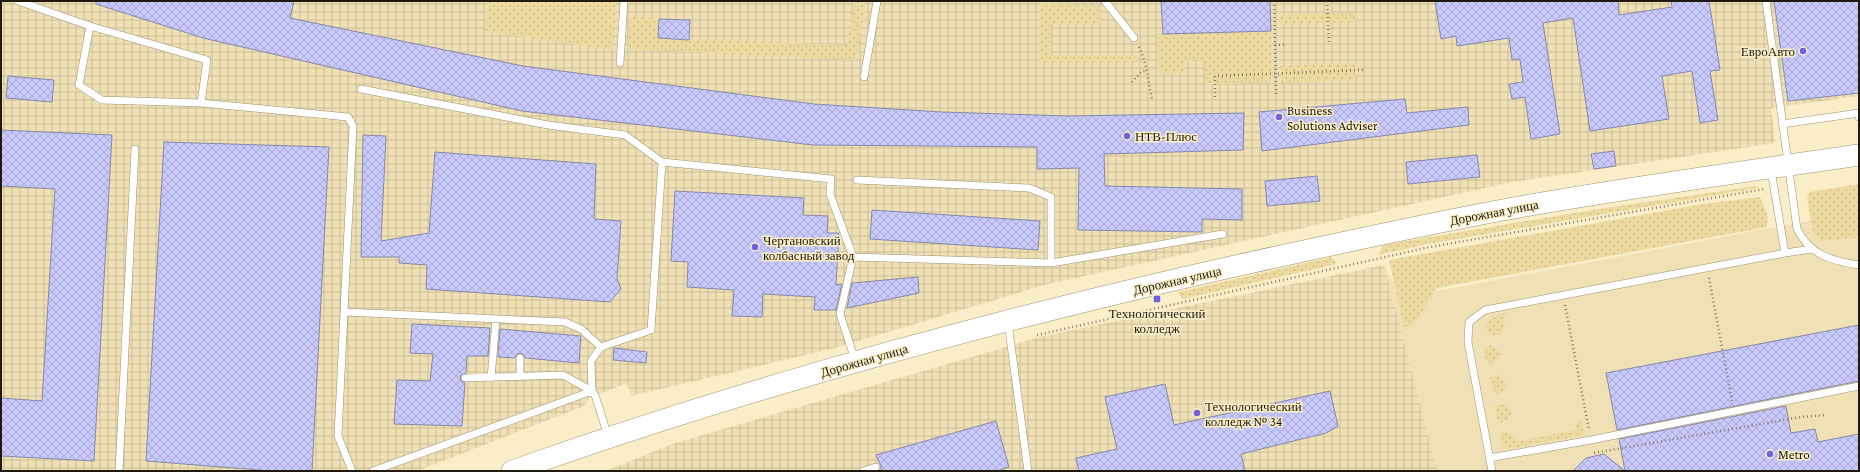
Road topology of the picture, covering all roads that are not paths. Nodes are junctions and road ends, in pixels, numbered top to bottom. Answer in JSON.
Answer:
{"nodes":[{"id":1,"x":18,"y":1,"type":"edge"},
{"id":2,"x":624,"y":1,"type":"edge"},
{"id":3,"x":877,"y":1,"type":"edge"},
{"id":4,"x":1105,"y":1,"type":"edge"},
{"id":5,"x":1766,"y":1,"type":"edge"},
{"id":6,"x":90,"y":26,"type":"junction"},
{"id":7,"x":1134,"y":38,"type":"road end"},
{"id":8,"x":620,"y":63,"type":"dead end"},
{"id":9,"x":864,"y":77,"type":"dead end"},
{"id":10,"x":361,"y":89,"type":"dead end"},
{"id":11,"x":200,"y":103,"type":"junction"},
{"id":12,"x":1859,"y":117,"type":"edge"},
{"id":13,"x":1782,"y":124,"type":"junction"},
{"id":14,"x":135,"y":149,"type":"dead end"},
{"id":15,"x":1859,"y":155,"type":"edge"},
{"id":16,"x":662,"y":162,"type":"junction"},
{"id":17,"x":1778,"y":174,"type":"junction"},
{"id":18,"x":857,"y":180,"type":"dead end"},
{"id":19,"x":1223,"y":234,"type":"dead end"},
{"id":20,"x":1812,"y":249,"type":"junction"},
{"id":21,"x":1785,"y":253,"type":"junction"},
{"id":22,"x":853,"y":257,"type":"junction"},
{"id":23,"x":1051,"y":263,"type":"junction"},
{"id":24,"x":1859,"y":265,"type":"edge"},
{"id":25,"x":345,"y":312,"type":"junction"},
{"id":26,"x":496,"y":320,"type":"junction"},
{"id":27,"x":1008,"y":320,"type":"junction"},
{"id":28,"x":601,"y":347,"type":"junction"},
{"id":29,"x":520,"y":358,"type":"dead end"},
{"id":30,"x":856,"y":362,"type":"junction"},
{"id":31,"x":520,"y":376,"type":"junction"},
{"id":32,"x":465,"y":378,"type":"dead end"},
{"id":33,"x":491,"y":378,"type":"junction"},
{"id":34,"x":1859,"y":386,"type":"edge"},
{"id":35,"x":592,"y":391,"type":"junction"},
{"id":36,"x":608,"y":436,"type":"junction"},
{"id":37,"x":1489,"y":458,"type":"junction"},
{"id":38,"x":876,"y":467,"type":"dead end"},
{"id":39,"x":119,"y":471,"type":"edge"},
{"id":40,"x":352,"y":471,"type":"edge"},
{"id":41,"x":373,"y":471,"type":"edge"},
{"id":42,"x":512,"y":471,"type":"edge"},
{"id":43,"x":863,"y":471,"type":"edge"},
{"id":44,"x":1028,"y":471,"type":"edge"},
{"id":45,"x":1492,"y":471,"type":"edge"}],
"edges":[{"from":1,"to":6,"type":"lane"},
{"from":2,"to":8,"type":"lane"},
{"from":3,"to":9,"type":"lane"},
{"from":4,"to":7,"type":"lane"},
{"from":5,"to":13,"type":"lane"},
{"from":6,"to":11,"type":"lane"},
{"from":6,"to":11,"type":"lane"},
{"from":10,"to":16,"type":"lane"},
{"from":11,"to":25,"type":"lane"},
{"from":12,"to":13,"type":"lane"},
{"from":13,"to":17,"type":"lane"},
{"from":14,"to":39,"type":"lane"},
{"from":15,"to":17,"type":"main road","name":"Дорожная улица"},
{"from":16,"to":22,"type":"lane"},
{"from":16,"to":28,"type":"lane"},
{"from":17,"to":20,"type":"lane"},
{"from":17,"to":21,"type":"lane"},
{"from":17,"to":27,"type":"main road","name":"Дорожная улица"},
{"from":18,"to":23,"type":"lane"},
{"from":19,"to":23,"type":"lane"},
{"from":20,"to":21,"type":"lane"},
{"from":20,"to":24,"type":"lane"},
{"from":21,"to":37,"type":"lane"},
{"from":22,"to":23,"type":"lane"},
{"from":22,"to":30,"type":"lane"},
{"from":25,"to":26,"type":"lane"},
{"from":25,"to":40,"type":"lane"},
{"from":26,"to":28,"type":"lane"},
{"from":26,"to":33,"type":"lane"},
{"from":27,"to":30,"type":"main road","name":"Дорожная улица"},
{"from":27,"to":44,"type":"lane"},
{"from":28,"to":35,"type":"lane"},
{"from":29,"to":31,"type":"lane"},
{"from":30,"to":36,"type":"main road","name":"Дорожная улица"},
{"from":31,"to":33,"type":"lane"},
{"from":31,"to":35,"type":"lane"},
{"from":32,"to":33,"type":"lane"},
{"from":34,"to":37,"type":"lane"},
{"from":35,"to":36,"type":"lane"},
{"from":35,"to":41,"type":"lane"},
{"from":36,"to":42,"type":"main road","name":"Дорожная улица"},
{"from":37,"to":45,"type":"lane"},
{"from":38,"to":43,"type":"lane"}]}
